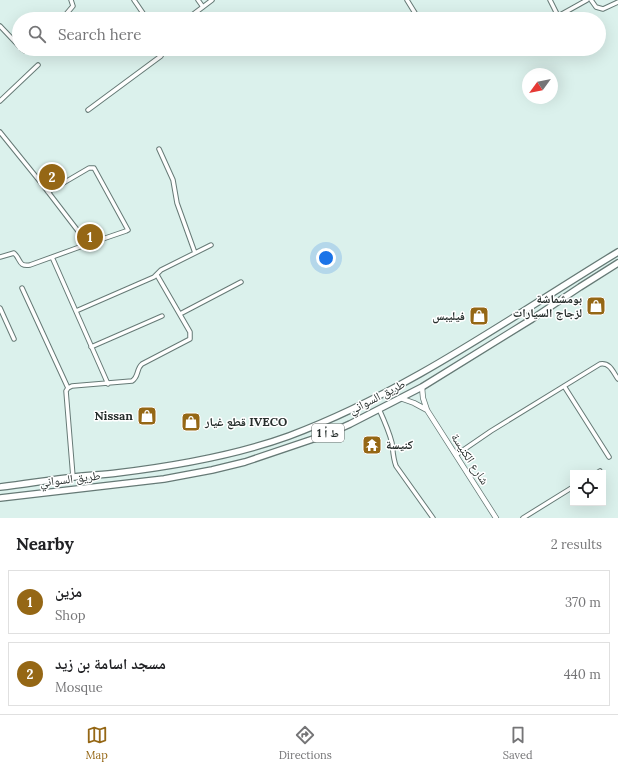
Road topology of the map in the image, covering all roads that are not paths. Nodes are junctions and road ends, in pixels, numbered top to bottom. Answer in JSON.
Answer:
{"nodes":[{"id":1,"x":71,"y":0,"type":"edge"},
{"id":2,"x":134,"y":0,"type":"edge"},
{"id":3,"x":198,"y":0,"type":"edge"},
{"id":4,"x":212,"y":0,"type":"edge"},
{"id":5,"x":407,"y":0,"type":"edge"},
{"id":6,"x":550,"y":0,"type":"edge"},
{"id":7,"x":587,"y":0,"type":"edge"},
{"id":8,"x":591,"y":0,"type":"edge"},
{"id":9,"x":618,"y":2,"type":"edge"},
{"id":10,"x":203,"y":6,"type":"junction"},
{"id":11,"x":68,"y":12,"type":"edge"},
{"id":12,"x":142,"y":12,"type":"edge"},
{"id":13,"x":196,"y":12,"type":"edge"},
{"id":14,"x":415,"y":12,"type":"dead end"},
{"id":15,"x":556,"y":12,"type":"edge"},
{"id":16,"x":565,"y":12,"type":"edge"},
{"id":17,"x":0,"y":26,"type":"edge"},
{"id":18,"x":12,"y":39,"type":"edge"},
{"id":19,"x":161,"y":56,"type":"edge"},
{"id":20,"x":38,"y":65,"type":"dead end"},
{"id":21,"x":0,"y":102,"type":"edge"},
{"id":22,"x":88,"y":110,"type":"dead end"},
{"id":23,"x":0,"y":132,"type":"edge"},
{"id":24,"x":159,"y":149,"type":"dead end"},
{"id":25,"x":48,"y":192,"type":"junction"},
{"id":26,"x":88,"y":244,"type":"junction"},
{"id":27,"x":212,"y":245,"type":"dead end"},
{"id":28,"x":618,"y":252,"type":"edge"},
{"id":29,"x":195,"y":253,"type":"junction"},
{"id":30,"x":0,"y":257,"type":"edge"},
{"id":31,"x":52,"y":257,"type":"junction"},
{"id":32,"x":618,"y":263,"type":"edge"},
{"id":33,"x":158,"y":275,"type":"junction"},
{"id":34,"x":241,"y":282,"type":"dead end"},
{"id":35,"x":22,"y":288,"type":"dead end"},
{"id":36,"x":0,"y":308,"type":"edge"},
{"id":37,"x":76,"y":311,"type":"junction"},
{"id":38,"x":180,"y":314,"type":"junction"},
{"id":39,"x":162,"y":316,"type":"dead end"},
{"id":40,"x":14,"y":339,"type":"dead end"},
{"id":41,"x":91,"y":347,"type":"junction"},
{"id":42,"x":618,"y":379,"type":"edge"},
{"id":43,"x":108,"y":384,"type":"junction"},
{"id":44,"x":564,"y":386,"type":"junction"},
{"id":45,"x":422,"y":387,"type":"junction"},
{"id":46,"x":68,"y":388,"type":"junction"},
{"id":47,"x":400,"y":398,"type":"junction"},
{"id":48,"x":379,"y":409,"type":"junction"},
{"id":49,"x":426,"y":410,"type":"junction"},
{"id":50,"x":456,"y":455,"type":"junction"},
{"id":51,"x":609,"y":457,"type":"dead end"},
{"id":52,"x":73,"y":477,"type":"junction"},
{"id":53,"x":0,"y":488,"type":"edge"},
{"id":54,"x":570,"y":489,"type":"edge"},
{"id":55,"x":0,"y":498,"type":"edge"},
{"id":56,"x":433,"y":518,"type":"edge"},
{"id":57,"x":496,"y":518,"type":"edge"},
{"id":58,"x":523,"y":518,"type":"edge"}],
"edges":[{"from":1,"to":11,"type":"street"},
{"from":2,"to":12,"type":"street"},
{"from":3,"to":10,"type":"street"},
{"from":4,"to":10,"type":"street"},
{"from":5,"to":14,"type":"street"},
{"from":6,"to":15,"type":"street"},
{"from":7,"to":16,"type":"street"},
{"from":8,"to":9,"type":"street"},
{"from":10,"to":13,"type":"street"},
{"from":17,"to":18,"type":"street"},
{"from":19,"to":22,"type":"street"},
{"from":20,"to":21,"type":"street"},
{"from":23,"to":25,"type":"street"},
{"from":24,"to":29,"type":"street"},
{"from":25,"to":26,"type":"street"},
{"from":25,"to":26,"type":"street"},
{"from":26,"to":31,"type":"street"},
{"from":27,"to":29,"type":"street"},
{"from":28,"to":52,"type":"highway","name":"طريق السواني","number":"ط أ 1"},
{"from":29,"to":33,"type":"street"},
{"from":30,"to":31,"type":"street"},
{"from":31,"to":37,"type":"street"},
{"from":32,"to":45,"type":"highway","name":"طريق السواني","number":"ط أ 1"},
{"from":33,"to":37,"type":"street"},
{"from":33,"to":38,"type":"street"},
{"from":34,"to":38,"type":"street"},
{"from":35,"to":46,"type":"street"},
{"from":36,"to":40,"type":"street"},
{"from":37,"to":41,"type":"street"},
{"from":38,"to":43,"type":"street"},
{"from":39,"to":41,"type":"street"},
{"from":41,"to":43,"type":"street"},
{"from":42,"to":44,"type":"street"},
{"from":43,"to":46,"type":"street"},
{"from":44,"to":50,"type":"street"},
{"from":44,"to":51,"type":"street"},
{"from":45,"to":47,"type":"highway","name":"طريق السواني","number":"ط أ 1"},
{"from":45,"to":49,"type":"main road","name":"شارع الكنيسة"},
{"from":46,"to":52,"type":"street"},
{"from":47,"to":48,"type":"highway","name":"طريق السواني","number":"ط أ 1"},
{"from":47,"to":49,"type":"main road","name":"شارع الكنيسة"},
{"from":48,"to":55,"type":"highway","name":"طريق السواني","number":"ط أ 1"},
{"from":48,"to":56,"type":"street"},
{"from":49,"to":50,"type":"main road","name":"شارع الكنيسة"},
{"from":50,"to":57,"type":"main road","name":"شارع الكنيسة"},
{"from":52,"to":53,"type":"highway","name":"طريق السواني","number":"ط أ 1"},
{"from":54,"to":58,"type":"street"}]}
